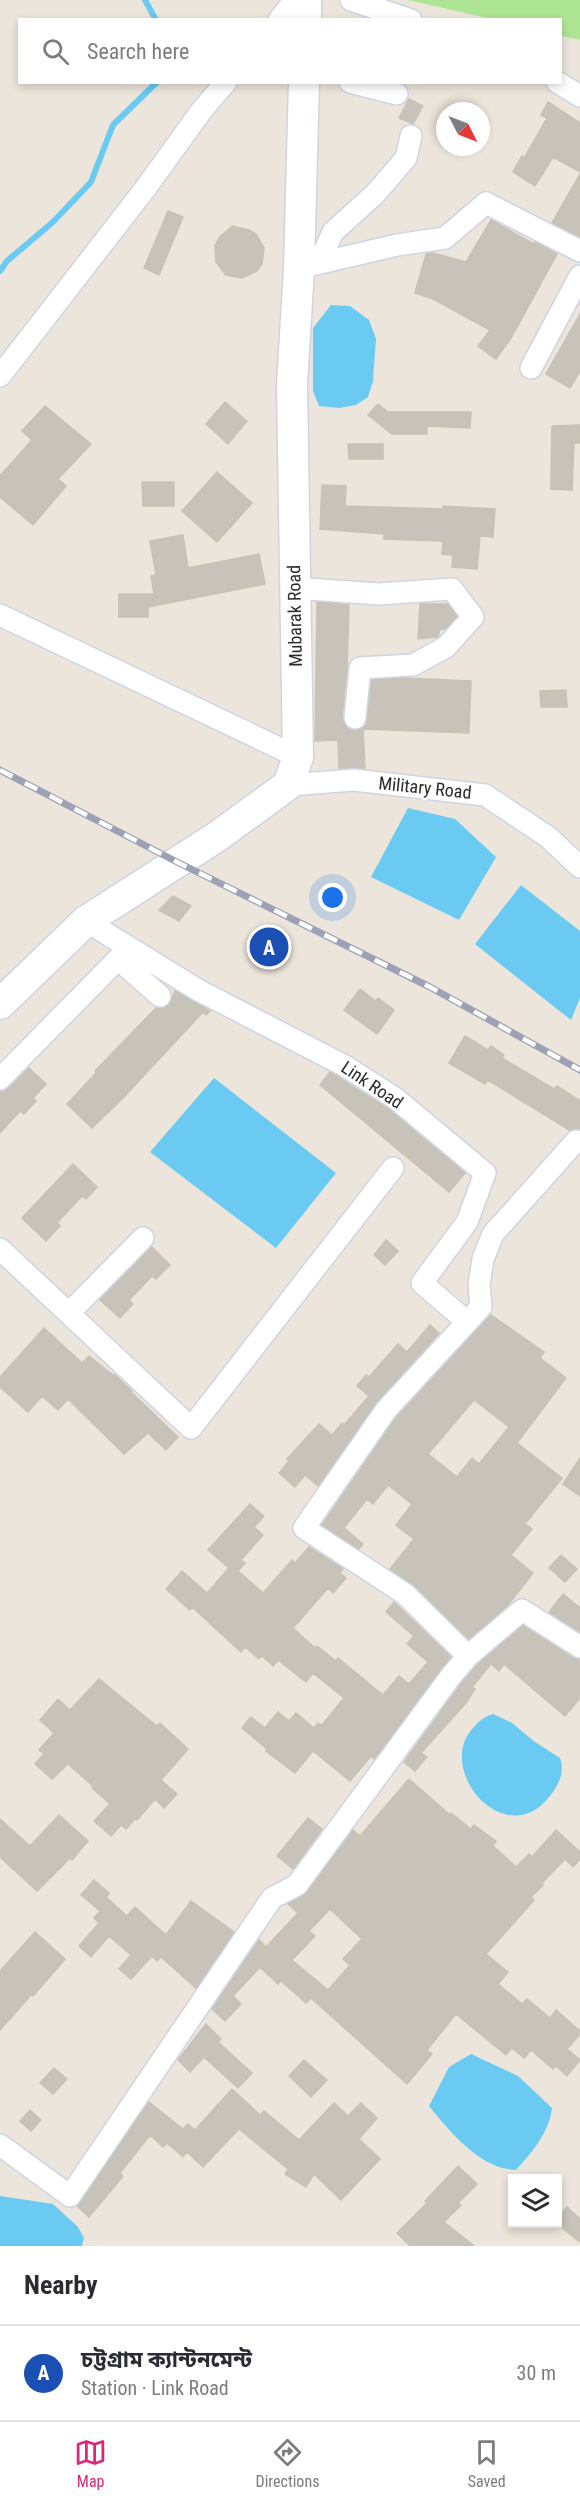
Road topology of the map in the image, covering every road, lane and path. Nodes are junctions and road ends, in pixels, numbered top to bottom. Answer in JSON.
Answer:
{"nodes":[{"id":1,"x":295,"y":0,"type":"edge"},
{"id":2,"x":306,"y":0,"type":"edge"},
{"id":3,"x":351,"y":0,"type":"edge"},
{"id":4,"x":281,"y":18,"type":"edge"},
{"id":5,"x":306,"y":18,"type":"edge"},
{"id":6,"x":405,"y":18,"type":"edge"},
{"id":7,"x":224,"y":84,"type":"edge"},
{"id":8,"x":304,"y":84,"type":"edge"},
{"id":9,"x":358,"y":84,"type":"edge"},
{"id":10,"x":560,"y":84,"type":"edge"},
{"id":11,"x":397,"y":94,"type":"dead end"},
{"id":12,"x":580,"y":96,"type":"edge"},
{"id":13,"x":411,"y":136,"type":"dead end"},
{"id":14,"x":580,"y":251,"type":"edge"},
{"id":15,"x":309,"y":266,"type":"junction"},
{"id":16,"x":580,"y":276,"type":"edge"},
{"id":17,"x":531,"y":368,"type":"dead end"},
{"id":18,"x":0,"y":376,"type":"edge"},
{"id":19,"x":294,"y":588,"type":"junction"},
{"id":20,"x":0,"y":615,"type":"edge"},
{"id":21,"x":355,"y":718,"type":"dead end"},
{"id":22,"x":298,"y":757,"type":"junction"},
{"id":23,"x":288,"y":785,"type":"junction"},
{"id":24,"x":580,"y":867,"type":"edge"},
{"id":25,"x":86,"y":921,"type":"junction"},
{"id":26,"x":160,"y":996,"type":"dead end"},
{"id":27,"x":0,"y":1004,"type":"edge"},
{"id":28,"x":0,"y":1079,"type":"edge"},
{"id":29,"x":576,"y":1141,"type":"dead end"},
{"id":30,"x":393,"y":1168,"type":"dead end"},
{"id":31,"x":143,"y":1238,"type":"dead end"},
{"id":32,"x":0,"y":1249,"type":"edge"},
{"id":33,"x":69,"y":1313,"type":"junction"},
{"id":34,"x":466,"y":1321,"type":"junction"},
{"id":35,"x":580,"y":1647,"type":"edge"},
{"id":36,"x":468,"y":1656,"type":"junction"},
{"id":37,"x":0,"y":2145,"type":"edge"}],
"edges":[{"from":1,"to":4,"type":"street"},
{"from":2,"to":5,"type":"street"},
{"from":3,"to":6,"type":"street"},
{"from":7,"to":18,"type":"street"},
{"from":8,"to":15,"type":"street","name":"Mubarak Road"},
{"from":9,"to":11,"type":"street"},
{"from":10,"to":12,"type":"street"},
{"from":13,"to":15,"type":"street"},
{"from":14,"to":15,"type":"street"},
{"from":15,"to":19,"type":"street","name":"Mubarak Road"},
{"from":16,"to":17,"type":"street"},
{"from":19,"to":21,"type":"street"},
{"from":19,"to":22,"type":"street","name":"Mubarak Road"},
{"from":20,"to":22,"type":"street"},
{"from":22,"to":23,"type":"street","name":"Mubarak Road"},
{"from":23,"to":24,"type":"street","name":"Military Road"},
{"from":23,"to":25,"type":"street"},
{"from":25,"to":27,"type":"street"},
{"from":25,"to":34,"type":"street","name":"Link Road"},
{"from":26,"to":28,"type":"street"},
{"from":29,"to":34,"type":"street"},
{"from":30,"to":33,"type":"street"},
{"from":31,"to":33,"type":"street"},
{"from":32,"to":33,"type":"street"},
{"from":34,"to":36,"type":"street"},
{"from":35,"to":36,"type":"street"},
{"from":36,"to":37,"type":"street"}]}
